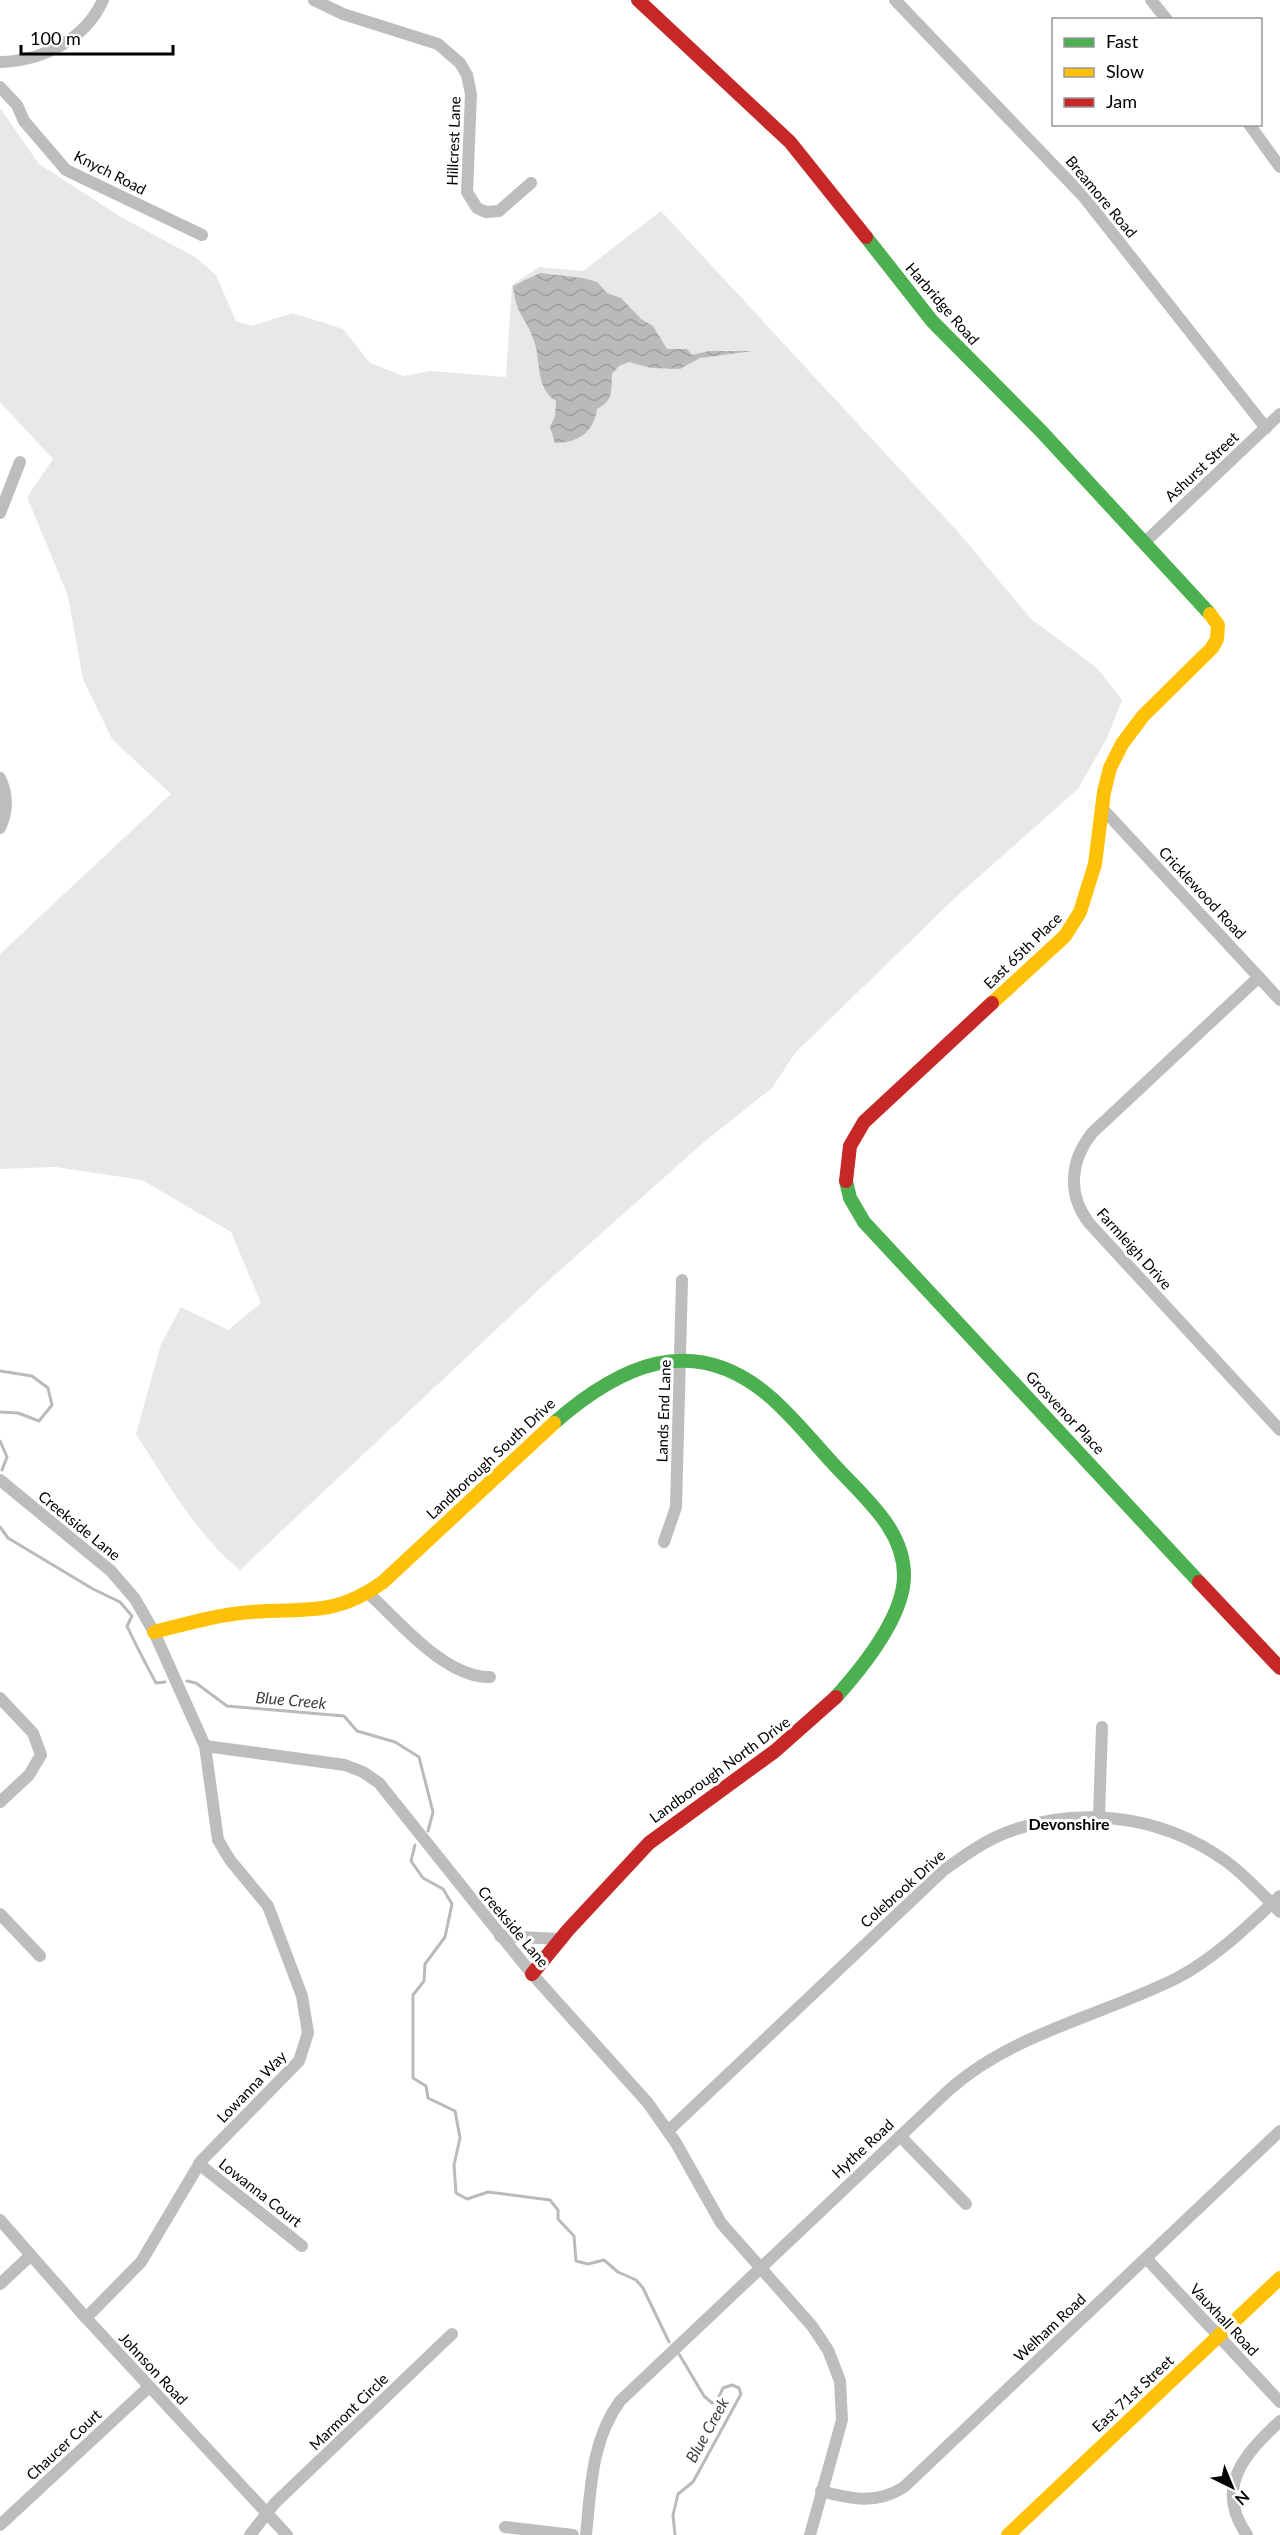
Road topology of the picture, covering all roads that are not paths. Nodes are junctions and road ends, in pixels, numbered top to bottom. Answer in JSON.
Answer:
{"nodes":[{"id":1,"x":103,"y":0,"type":"edge"},
{"id":2,"x":314,"y":0,"type":"edge"},
{"id":3,"x":638,"y":0,"type":"edge"},
{"id":4,"x":895,"y":0,"type":"edge"},
{"id":5,"x":1151,"y":0,"type":"edge"},
{"id":6,"x":1165,"y":18,"type":"edge"},
{"id":7,"x":0,"y":62,"type":"edge"},
{"id":8,"x":0,"y":87,"type":"edge"},
{"id":9,"x":1250,"y":126,"type":"edge"},
{"id":10,"x":1280,"y":167,"type":"edge"},
{"id":11,"x":531,"y":183,"type":"dead end"},
{"id":12,"x":202,"y":235,"type":"dead end"},
{"id":13,"x":1280,"y":414,"type":"edge"},
{"id":14,"x":1266,"y":428,"type":"junction"},
{"id":15,"x":20,"y":462,"type":"dead end"},
{"id":16,"x":0,"y":513,"type":"edge"},
{"id":17,"x":1145,"y":542,"type":"junction"},
{"id":18,"x":1218,"y":632,"type":"joint"},
{"id":19,"x":0,"y":778,"type":"edge"},
{"id":20,"x":1101,"y":807,"type":"junction"},
{"id":21,"x":0,"y":828,"type":"edge"},
{"id":22,"x":1259,"y":977,"type":"junction"},
{"id":23,"x":1280,"y":1000,"type":"edge"},
{"id":24,"x":844,"y":1171,"type":"joint"},
{"id":25,"x":682,"y":1280,"type":"dead end"},
{"id":26,"x":681,"y":1361,"type":"junction"},
{"id":27,"x":1280,"y":1430,"type":"edge"},
{"id":28,"x":830,"y":1460,"type":"joint"},
{"id":29,"x":0,"y":1480,"type":"edge"},
{"id":30,"x":664,"y":1542,"type":"dead end"},
{"id":31,"x":368,"y":1593,"type":"junction"},
{"id":32,"x":154,"y":1632,"type":"junction"},
{"id":33,"x":1278,"y":1663,"type":"edge"},
{"id":34,"x":489,"y":1677,"type":"dead end"},
{"id":35,"x":0,"y":1698,"type":"edge"},
{"id":36,"x":1102,"y":1727,"type":"dead end"},
{"id":37,"x":205,"y":1746,"type":"junction"},
{"id":38,"x":0,"y":1802,"type":"edge"},
{"id":39,"x":1099,"y":1817,"type":"junction"},
{"id":40,"x":1277,"y":1904,"type":"edge"},
{"id":41,"x":0,"y":1914,"type":"edge"},
{"id":42,"x":500,"y":1936,"type":"junction"},
{"id":43,"x":560,"y":1939,"type":"junction"},
{"id":44,"x":40,"y":1956,"type":"dead end"},
{"id":45,"x":532,"y":1974,"type":"junction"},
{"id":46,"x":668,"y":2131,"type":"junction"},
{"id":47,"x":1280,"y":2131,"type":"edge"},
{"id":48,"x":900,"y":2136,"type":"junction"},
{"id":49,"x":199,"y":2164,"type":"junction"},
{"id":50,"x":966,"y":2204,"type":"dead end"},
{"id":51,"x":0,"y":2220,"type":"edge"},
{"id":52,"x":302,"y":2246,"type":"dead end"},
{"id":53,"x":30,"y":2256,"type":"junction"},
{"id":54,"x":1146,"y":2258,"type":"junction"},
{"id":55,"x":759,"y":2267,"type":"junction"},
{"id":56,"x":1280,"y":2278,"type":"edge"},
{"id":57,"x":0,"y":2284,"type":"edge"},
{"id":58,"x":86,"y":2318,"type":"junction"},
{"id":59,"x":452,"y":2334,"type":"dead end"},
{"id":60,"x":1218,"y":2337,"type":"junction"},
{"id":61,"x":149,"y":2387,"type":"junction"},
{"id":62,"x":1280,"y":2402,"type":"edge"},
{"id":63,"x":1280,"y":2421,"type":"edge"},
{"id":64,"x":821,"y":2491,"type":"junction"},
{"id":65,"x":267,"y":2513,"type":"junction"},
{"id":66,"x":0,"y":2525,"type":"edge"},
{"id":67,"x":505,"y":2527,"type":"dead end"},
{"id":68,"x":250,"y":2535,"type":"edge"},
{"id":69,"x":287,"y":2535,"type":"edge"},
{"id":70,"x":573,"y":2535,"type":"edge"},
{"id":71,"x":586,"y":2535,"type":"edge"},
{"id":72,"x":810,"y":2535,"type":"edge"},
{"id":73,"x":1008,"y":2535,"type":"edge"},
{"id":74,"x":1247,"y":2535,"type":"edge"}],
"edges":[{"from":1,"to":7,"type":"street"},
{"from":2,"to":11,"type":"street","name":"Hillcrest Lane"},
{"from":3,"to":17,"type":"street","name":"Harbridge Road"},
{"from":4,"to":14,"type":"street","name":"Breamore Road"},
{"from":5,"to":6,"type":"street"},
{"from":8,"to":12,"type":"street","name":"Knych Road"},
{"from":9,"to":10,"type":"street"},
{"from":13,"to":14,"type":"street","name":"Ashurst Street"},
{"from":14,"to":17,"type":"street","name":"Ashurst Street"},
{"from":15,"to":16,"type":"street"},
{"from":17,"to":18,"type":"street","name":"Harbridge Road"},
{"from":18,"to":20,"type":"street","name":"East 65th Place"},
{"from":19,"to":21,"type":"street"},
{"from":20,"to":22,"type":"street","name":"Cricklewood Road"},
{"from":20,"to":24,"type":"street","name":"East 65th Place"},
{"from":22,"to":23,"type":"street","name":"Cricklewood Road"},
{"from":22,"to":27,"type":"street","name":"Farmleigh Drive"},
{"from":24,"to":33,"type":"street","name":"Grosvenor Place"},
{"from":25,"to":26,"type":"street","name":"Lands End Lane"},
{"from":26,"to":28,"type":"street","name":"Landborough South Drive"},
{"from":26,"to":30,"type":"street","name":"Lands End Lane"},
{"from":26,"to":31,"type":"street","name":"Landborough South Drive"},
{"from":28,"to":43,"type":"street","name":"Landborough North Drive"},
{"from":29,"to":32,"type":"street","name":"Creekside Lane"},
{"from":31,"to":32,"type":"street","name":"Landborough South Drive"},
{"from":31,"to":34,"type":"street"},
{"from":32,"to":37,"type":"street","name":"Creekside Lane"},
{"from":35,"to":38,"type":"street"},
{"from":36,"to":39,"type":"street"},
{"from":37,"to":42,"type":"street","name":"Creekside Lane"},
{"from":37,"to":49,"type":"street","name":"Lowanna Way"},
{"from":39,"to":40,"type":"street","name":"Colebrook Drive"},
{"from":39,"to":46,"type":"street","name":"Colebrook Drive"},
{"from":40,"to":48,"type":"street","name":"Hythe Road"},
{"from":41,"to":44,"type":"street"},
{"from":42,"to":43,"type":"street"},
{"from":42,"to":45,"type":"street","name":"Creekside Lane"},
{"from":43,"to":45,"type":"street","name":"Landborough North Drive"},
{"from":45,"to":46,"type":"street","name":"Creekside Lane"},
{"from":46,"to":55,"type":"street","name":"Creekside Lane"},
{"from":47,"to":54,"type":"street","name":"Welham Road"},
{"from":48,"to":50,"type":"street"},
{"from":48,"to":55,"type":"street","name":"Hythe Road"},
{"from":49,"to":52,"type":"street","name":"Lowanna Court"},
{"from":49,"to":58,"type":"street","name":"Lowanna Way"},
{"from":51,"to":53,"type":"street","name":"Johnson Road"},
{"from":53,"to":57,"type":"street"},
{"from":53,"to":58,"type":"street","name":"Johnson Road"},
{"from":54,"to":60,"type":"street","name":"Vauxhall Road"},
{"from":54,"to":64,"type":"street","name":"Welham Road"},
{"from":55,"to":64,"type":"street","name":"Creekside Lane"},
{"from":55,"to":71,"type":"street","name":"Hythe Road"},
{"from":56,"to":60,"type":"street","name":"East 71st Street"},
{"from":58,"to":61,"type":"street","name":"Johnson Road"},
{"from":59,"to":65,"type":"street","name":"Marmont Circle"},
{"from":60,"to":62,"type":"street","name":"Vauxhall Road"},
{"from":60,"to":73,"type":"street","name":"East 71st Street"},
{"from":61,"to":65,"type":"street","name":"Johnson Road"},
{"from":61,"to":66,"type":"street","name":"Chaucer Court"},
{"from":63,"to":74,"type":"street"},
{"from":64,"to":72,"type":"street","name":"Creekside Lane"},
{"from":65,"to":68,"type":"street","name":"Marmont Circle"},
{"from":65,"to":69,"type":"street","name":"Johnson Road"},
{"from":67,"to":70,"type":"street"}]}
